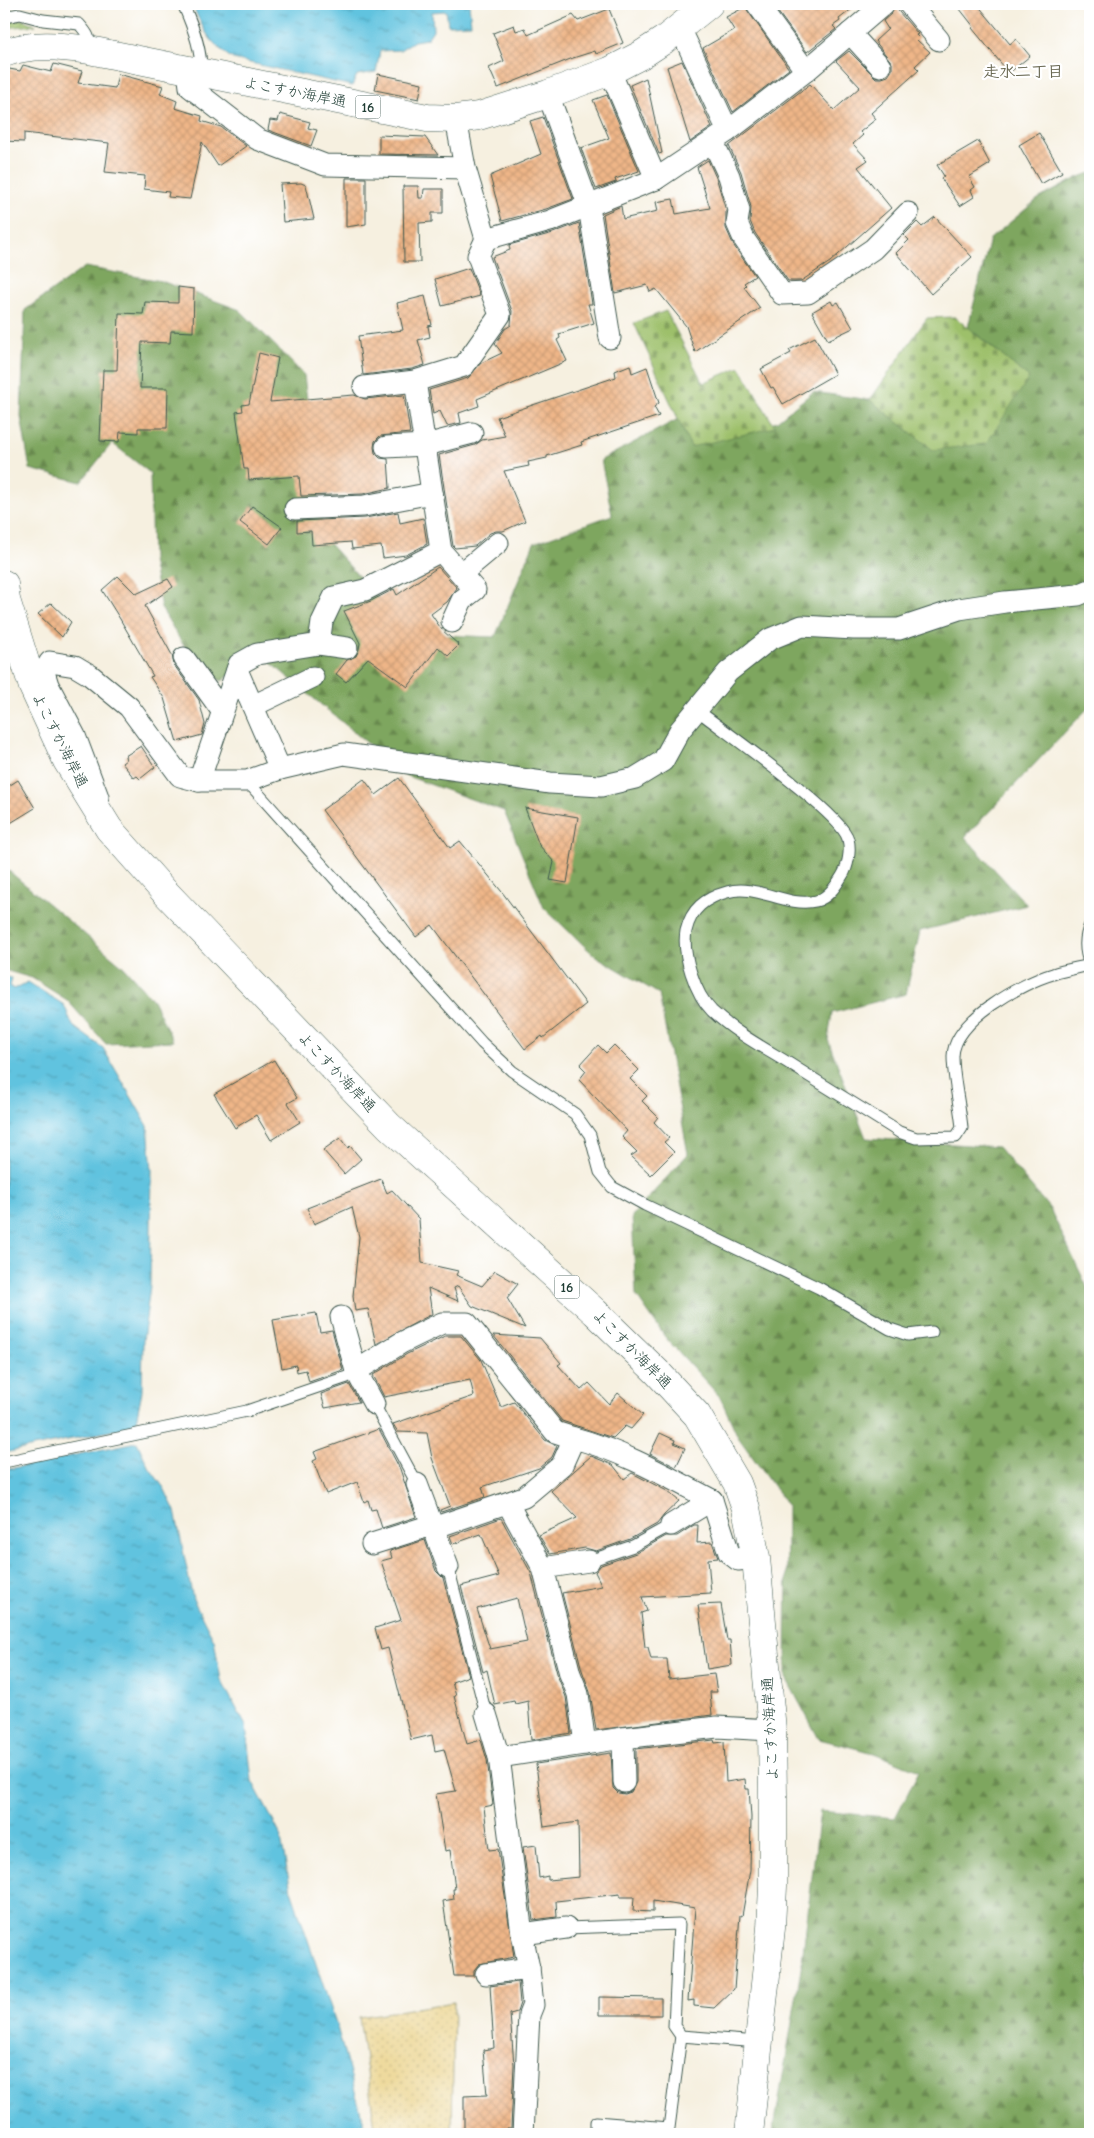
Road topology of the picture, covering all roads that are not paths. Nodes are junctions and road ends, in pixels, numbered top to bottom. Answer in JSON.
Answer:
{"nodes":[{"id":1,"x":183,"y":4,"type":"edge"},
{"id":2,"x":709,"y":4,"type":"edge"},
{"id":3,"x":757,"y":4,"type":"edge"},
{"id":4,"x":884,"y":4,"type":"edge"},
{"id":5,"x":909,"y":4,"type":"edge"},
{"id":6,"x":4,"y":17,"type":"edge"},
{"id":7,"x":680,"y":28,"type":"junction"},
{"id":8,"x":850,"y":33,"type":"junction"},
{"id":9,"x":938,"y":40,"type":"dead end"},
{"id":10,"x":89,"y":50,"type":"junction"},
{"id":11,"x":4,"y":53,"type":"edge"},
{"id":12,"x":880,"y":66,"type":"dead end"},
{"id":13,"x":610,"y":71,"type":"junction"},
{"id":14,"x":806,"y":71,"type":"junction"},
{"id":15,"x":194,"y":72,"type":"junction"},
{"id":16,"x":548,"y":94,"type":"junction"},
{"id":17,"x":456,"y":120,"type":"junction"},
{"id":18,"x":721,"y":137,"type":"junction"},
{"id":19,"x":465,"y":168,"type":"junction"},
{"id":20,"x":656,"y":179,"type":"junction"},
{"id":21,"x":589,"y":207,"type":"junction"},
{"id":22,"x":908,"y":213,"type":"dead end"},
{"id":23,"x":486,"y":239,"type":"junction"},
{"id":24,"x":610,"y":338,"type":"dead end"},
{"id":25,"x":415,"y":382,"type":"junction"},
{"id":26,"x":364,"y":387,"type":"dead end"},
{"id":27,"x":472,"y":433,"type":"dead end"},
{"id":28,"x":426,"y":445,"type":"junction"},
{"id":29,"x":386,"y":446,"type":"dead end"},
{"id":30,"x":432,"y":493,"type":"junction"},
{"id":31,"x":295,"y":508,"type":"dead end"},
{"id":32,"x":498,"y":543,"type":"dead end"},
{"id":33,"x":441,"y":551,"type":"junction"},
{"id":34,"x":462,"y":573,"type":"junction"},
{"id":35,"x":4,"y":584,"type":"edge"},
{"id":36,"x":1090,"y":590,"type":"edge"},
{"id":37,"x":452,"y":622,"type":"dead end"},
{"id":38,"x":319,"y":644,"type":"junction"},
{"id":39,"x":347,"y":648,"type":"dead end"},
{"id":40,"x":184,"y":658,"type":"dead end"},
{"id":41,"x":237,"y":670,"type":"junction"},
{"id":42,"x":313,"y":677,"type":"dead end"},
{"id":43,"x":253,"y":706,"type":"junction"},
{"id":44,"x":697,"y":710,"type":"junction"},
{"id":45,"x":222,"y":711,"type":"junction"},
{"id":46,"x":280,"y":769,"type":"junction"},
{"id":47,"x":199,"y":781,"type":"junction"},
{"id":48,"x":247,"y":781,"type":"junction"},
{"id":49,"x":109,"y":829,"type":"junction"},
{"id":50,"x":1090,"y":925,"type":"edge"},
{"id":51,"x":1090,"y":965,"type":"edge"},
{"id":52,"x":341,"y":1316,"type":"dead end"},
{"id":53,"x":932,"y":1332,"type":"dead end"},
{"id":54,"x":356,"y":1371,"type":"junction"},
{"id":55,"x":374,"y":1404,"type":"joint"},
{"id":56,"x":574,"y":1438,"type":"junction"},
{"id":57,"x":4,"y":1462,"type":"edge"},
{"id":58,"x":417,"y":1484,"type":"joint"},
{"id":59,"x":712,"y":1500,"type":"junction"},
{"id":60,"x":508,"y":1504,"type":"junction"},
{"id":61,"x":671,"y":1525,"type":"joint"},
{"id":62,"x":432,"y":1526,"type":"junction"},
{"id":63,"x":372,"y":1544,"type":"dead end"},
{"id":64,"x":756,"y":1558,"type":"junction"},
{"id":65,"x":589,"y":1561,"type":"joint"},
{"id":66,"x":448,"y":1567,"type":"joint"},
{"id":67,"x":543,"y":1568,"type":"junction"},
{"id":68,"x":486,"y":1714,"type":"joint"},
{"id":69,"x":772,"y":1730,"type":"junction"},
{"id":70,"x":623,"y":1738,"type":"junction"},
{"id":71,"x":585,"y":1744,"type":"junction"},
{"id":72,"x":499,"y":1757,"type":"junction"},
{"id":73,"x":624,"y":1782,"type":"dead end"},
{"id":74,"x":566,"y":1928,"type":"joint"},
{"id":75,"x":522,"y":1934,"type":"junction"},
{"id":76,"x":529,"y":1968,"type":"junction"},
{"id":77,"x":486,"y":1974,"type":"dead end"},
{"id":78,"x":681,"y":2036,"type":"junction"},
{"id":79,"x":758,"y":2042,"type":"junction"},
{"id":80,"x":524,"y":2134,"type":"edge"},
{"id":81,"x":596,"y":2134,"type":"edge"},
{"id":82,"x":749,"y":2134,"type":"edge"}],
"edges":[{"from":1,"to":15,"type":"lane"},
{"from":2,"to":7,"type":"highway","name":"よこすか海岸通","number":"16"},
{"from":3,"to":14,"type":"street"},
{"from":4,"to":8,"type":"street"},
{"from":5,"to":9,"type":"street"},
{"from":6,"to":10,"type":"lane"},
{"from":7,"to":13,"type":"highway","name":"よこすか海岸通","number":"16"},
{"from":7,"to":18,"type":"street"},
{"from":8,"to":12,"type":"street"},
{"from":8,"to":14,"type":"street"},
{"from":10,"to":11,"type":"highway","name":"よこすか海岸通","number":"16"},
{"from":10,"to":15,"type":"highway","name":"よこすか海岸通","number":"16"},
{"from":13,"to":16,"type":"highway","name":"よこすか海岸通","number":"16"},
{"from":13,"to":20,"type":"street"},
{"from":14,"to":18,"type":"street"},
{"from":15,"to":17,"type":"highway","name":"よこすか海岸通","number":"16"},
{"from":15,"to":19,"type":"street"},
{"from":16,"to":17,"type":"highway","name":"よこすか海岸通","number":"16"},
{"from":16,"to":21,"type":"street"},
{"from":17,"to":19,"type":"street"},
{"from":18,"to":20,"type":"street"},
{"from":18,"to":22,"type":"street"},
{"from":19,"to":23,"type":"street"},
{"from":20,"to":21,"type":"street"},
{"from":21,"to":23,"type":"street"},
{"from":21,"to":24,"type":"street"},
{"from":23,"to":25,"type":"street"},
{"from":25,"to":26,"type":"street"},
{"from":25,"to":28,"type":"street"},
{"from":27,"to":28,"type":"street"},
{"from":28,"to":29,"type":"street"},
{"from":28,"to":30,"type":"street"},
{"from":30,"to":31,"type":"street"},
{"from":30,"to":33,"type":"street"},
{"from":32,"to":34,"type":"street"},
{"from":33,"to":34,"type":"street"},
{"from":33,"to":38,"type":"street"},
{"from":34,"to":37,"type":"street"},
{"from":35,"to":49,"type":"highway","name":"よこすか海岸通","number":"16"},
{"from":36,"to":44,"type":"street"},
{"from":38,"to":39,"type":"street"},
{"from":38,"to":41,"type":"street"},
{"from":40,"to":45,"type":"street"},
{"from":41,"to":43,"type":"street"},
{"from":41,"to":45,"type":"street"},
{"from":42,"to":43,"type":"street"},
{"from":43,"to":46,"type":"street"},
{"from":44,"to":46,"type":"street"},
{"from":44,"to":51,"type":"lane"},
{"from":45,"to":47,"type":"street"},
{"from":46,"to":48,"type":"street"},
{"from":47,"to":48,"type":"street"},
{"from":47,"to":49,"type":"street"},
{"from":48,"to":53,"type":"lane"},
{"from":49,"to":64,"type":"highway","name":"よこすか海岸通","number":"16"},
{"from":50,"to":51,"type":"lane"},
{"from":52,"to":54,"type":"street"},
{"from":54,"to":55,"type":"street"},
{"from":54,"to":56,"type":"street"},
{"from":54,"to":57,"type":"lane"},
{"from":55,"to":58,"type":"lane"},
{"from":56,"to":59,"type":"street"},
{"from":56,"to":60,"type":"street"},
{"from":58,"to":62,"type":"street"},
{"from":59,"to":61,"type":"street"},
{"from":59,"to":64,"type":"street"},
{"from":60,"to":62,"type":"street"},
{"from":60,"to":67,"type":"street"},
{"from":61,"to":65,"type":"lane"},
{"from":62,"to":63,"type":"street"},
{"from":62,"to":66,"type":"street"},
{"from":64,"to":69,"type":"highway","name":"よこすか海岸通","number":"16"},
{"from":65,"to":67,"type":"street"},
{"from":66,"to":68,"type":"lane"},
{"from":67,"to":71,"type":"street"},
{"from":68,"to":72,"type":"street"},
{"from":69,"to":70,"type":"street"},
{"from":69,"to":79,"type":"highway","name":"よこすか海岸通","number":"16"},
{"from":70,"to":71,"type":"street"},
{"from":70,"to":73,"type":"street"},
{"from":71,"to":72,"type":"street"},
{"from":72,"to":75,"type":"street"},
{"from":74,"to":75,"type":"street"},
{"from":74,"to":78,"type":"lane"},
{"from":75,"to":76,"type":"street"},
{"from":76,"to":77,"type":"street"},
{"from":76,"to":80,"type":"street"},
{"from":78,"to":79,"type":"lane"},
{"from":78,"to":81,"type":"lane"},
{"from":79,"to":82,"type":"highway","name":"よこすか海岸通","number":"16"}]}
